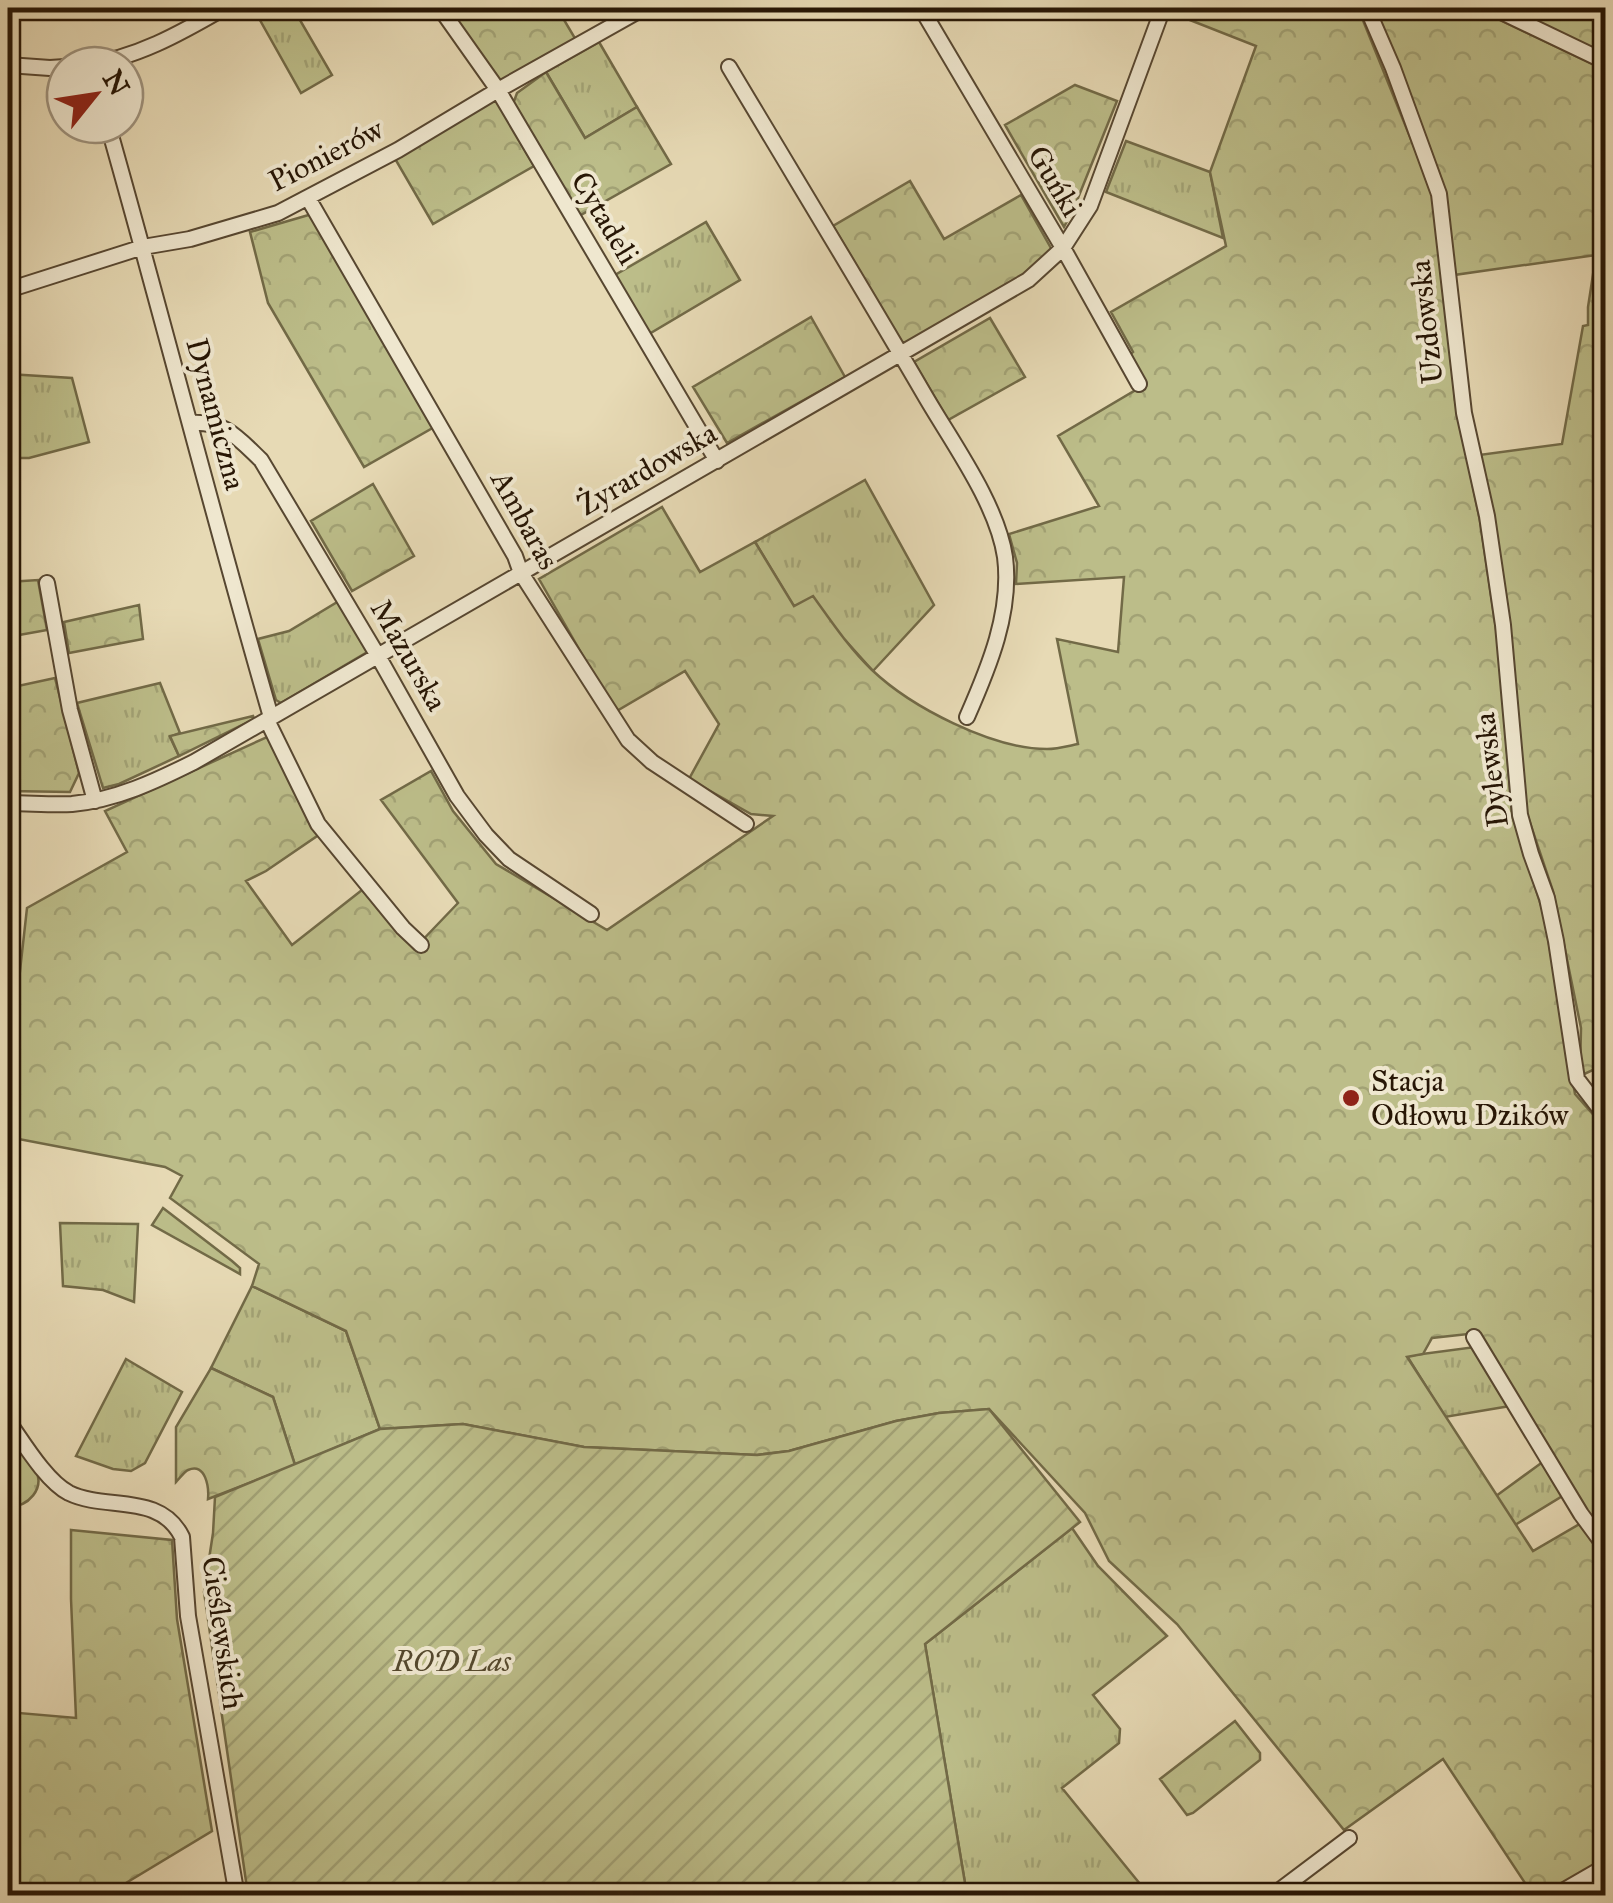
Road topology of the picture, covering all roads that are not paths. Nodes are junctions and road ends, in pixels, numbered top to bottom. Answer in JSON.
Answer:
{"nodes":[{"id":1,"x":224,"y":8,"type":"edge"},
{"id":2,"x":440,"y":8,"type":"edge"},
{"id":3,"x":644,"y":8,"type":"edge"},
{"id":4,"x":920,"y":8,"type":"edge"},
{"id":5,"x":1162,"y":8,"type":"edge"},
{"id":6,"x":1367,"y":8,"type":"edge"},
{"id":7,"x":1493,"y":8,"type":"edge"},
{"id":8,"x":145,"y":48,"type":"edge"},
{"id":9,"x":1606,"y":62,"type":"edge"},
{"id":10,"x":8,"y":65,"type":"edge"},
{"id":11,"x":729,"y":67,"type":"dead end"},
{"id":12,"x":45,"y":68,"type":"edge"},
{"id":13,"x":498,"y":90,"type":"junction"},
{"id":14,"x":114,"y":145,"type":"edge"},
{"id":15,"x":308,"y":198,"type":"junction"},
{"id":16,"x":143,"y":247,"type":"junction"},
{"id":17,"x":1063,"y":248,"type":"junction"},
{"id":18,"x":8,"y":290,"type":"edge"},
{"id":19,"x":900,"y":354,"type":"junction"},
{"id":20,"x":1139,"y":384,"type":"dead end"},
{"id":21,"x":191,"y":423,"type":"junction"},
{"id":22,"x":717,"y":461,"type":"junction"},
{"id":23,"x":521,"y":573,"type":"junction"},
{"id":24,"x":48,"y":583,"type":"dead end"},
{"id":25,"x":1504,"y":640,"type":"joint"},
{"id":26,"x":378,"y":656,"type":"junction"},
{"id":27,"x":966,"y":717,"type":"dead end"},
{"id":28,"x":269,"y":719,"type":"junction"},
{"id":29,"x":95,"y":800,"type":"junction"},
{"id":30,"x":8,"y":802,"type":"edge"},
{"id":31,"x":746,"y":824,"type":"dead end"},
{"id":32,"x":590,"y":914,"type":"dead end"},
{"id":33,"x":421,"y":944,"type":"dead end"},
{"id":34,"x":1606,"y":1117,"type":"edge"},
{"id":35,"x":1474,"y":1337,"type":"dead end"},
{"id":36,"x":8,"y":1421,"type":"edge"},
{"id":37,"x":1606,"y":1548,"type":"edge"},
{"id":38,"x":1350,"y":1838,"type":"dead end"},
{"id":39,"x":1606,"y":1866,"type":"edge"},
{"id":40,"x":236,"y":1896,"type":"edge"},
{"id":41,"x":1272,"y":1896,"type":"edge"},
{"id":42,"x":1554,"y":1896,"type":"edge"}],
"edges":[{"from":1,"to":8,"type":"street"},
{"from":2,"to":13,"type":"street","name":"Cytadeli"},
{"from":3,"to":13,"type":"street","name":"Pionierów"},
{"from":4,"to":17,"type":"street","name":"Guńki"},
{"from":5,"to":17,"type":"street","name":"Żyrardowska"},
{"from":6,"to":25,"type":"street","name":"Uzdowska"},
{"from":7,"to":9,"type":"street"},
{"from":10,"to":12,"type":"street"},
{"from":11,"to":19,"type":"street"},
{"from":13,"to":15,"type":"street","name":"Pionierów"},
{"from":13,"to":22,"type":"street","name":"Cytadeli"},
{"from":14,"to":16,"type":"street","name":"Dynamiczna"},
{"from":15,"to":16,"type":"street","name":"Pionierów"},
{"from":15,"to":23,"type":"street","name":"Ambaras"},
{"from":16,"to":18,"type":"street","name":"Pionierów"},
{"from":16,"to":21,"type":"street","name":"Dynamiczna"},
{"from":17,"to":19,"type":"street","name":"Żyrardowska"},
{"from":17,"to":20,"type":"street","name":"Guńki"},
{"from":19,"to":22,"type":"street","name":"Żyrardowska"},
{"from":19,"to":27,"type":"street"},
{"from":21,"to":26,"type":"street","name":"Mazurska"},
{"from":21,"to":28,"type":"street","name":"Dynamiczna"},
{"from":22,"to":23,"type":"street","name":"Żyrardowska"},
{"from":23,"to":26,"type":"street","name":"Żyrardowska"},
{"from":23,"to":31,"type":"street","name":"Ambaras"},
{"from":24,"to":29,"type":"street"},
{"from":25,"to":34,"type":"street","name":"Dylewska"},
{"from":26,"to":28,"type":"street","name":"Żyrardowska"},
{"from":26,"to":32,"type":"street","name":"Mazurska"},
{"from":28,"to":29,"type":"street","name":"Żyrardowska"},
{"from":28,"to":33,"type":"street","name":"Dynamiczna"},
{"from":29,"to":30,"type":"street","name":"Żyrardowska"},
{"from":35,"to":37,"type":"street"},
{"from":36,"to":40,"type":"street","name":"Cieślewskich"},
{"from":38,"to":41,"type":"street"},
{"from":39,"to":42,"type":"street"}]}
